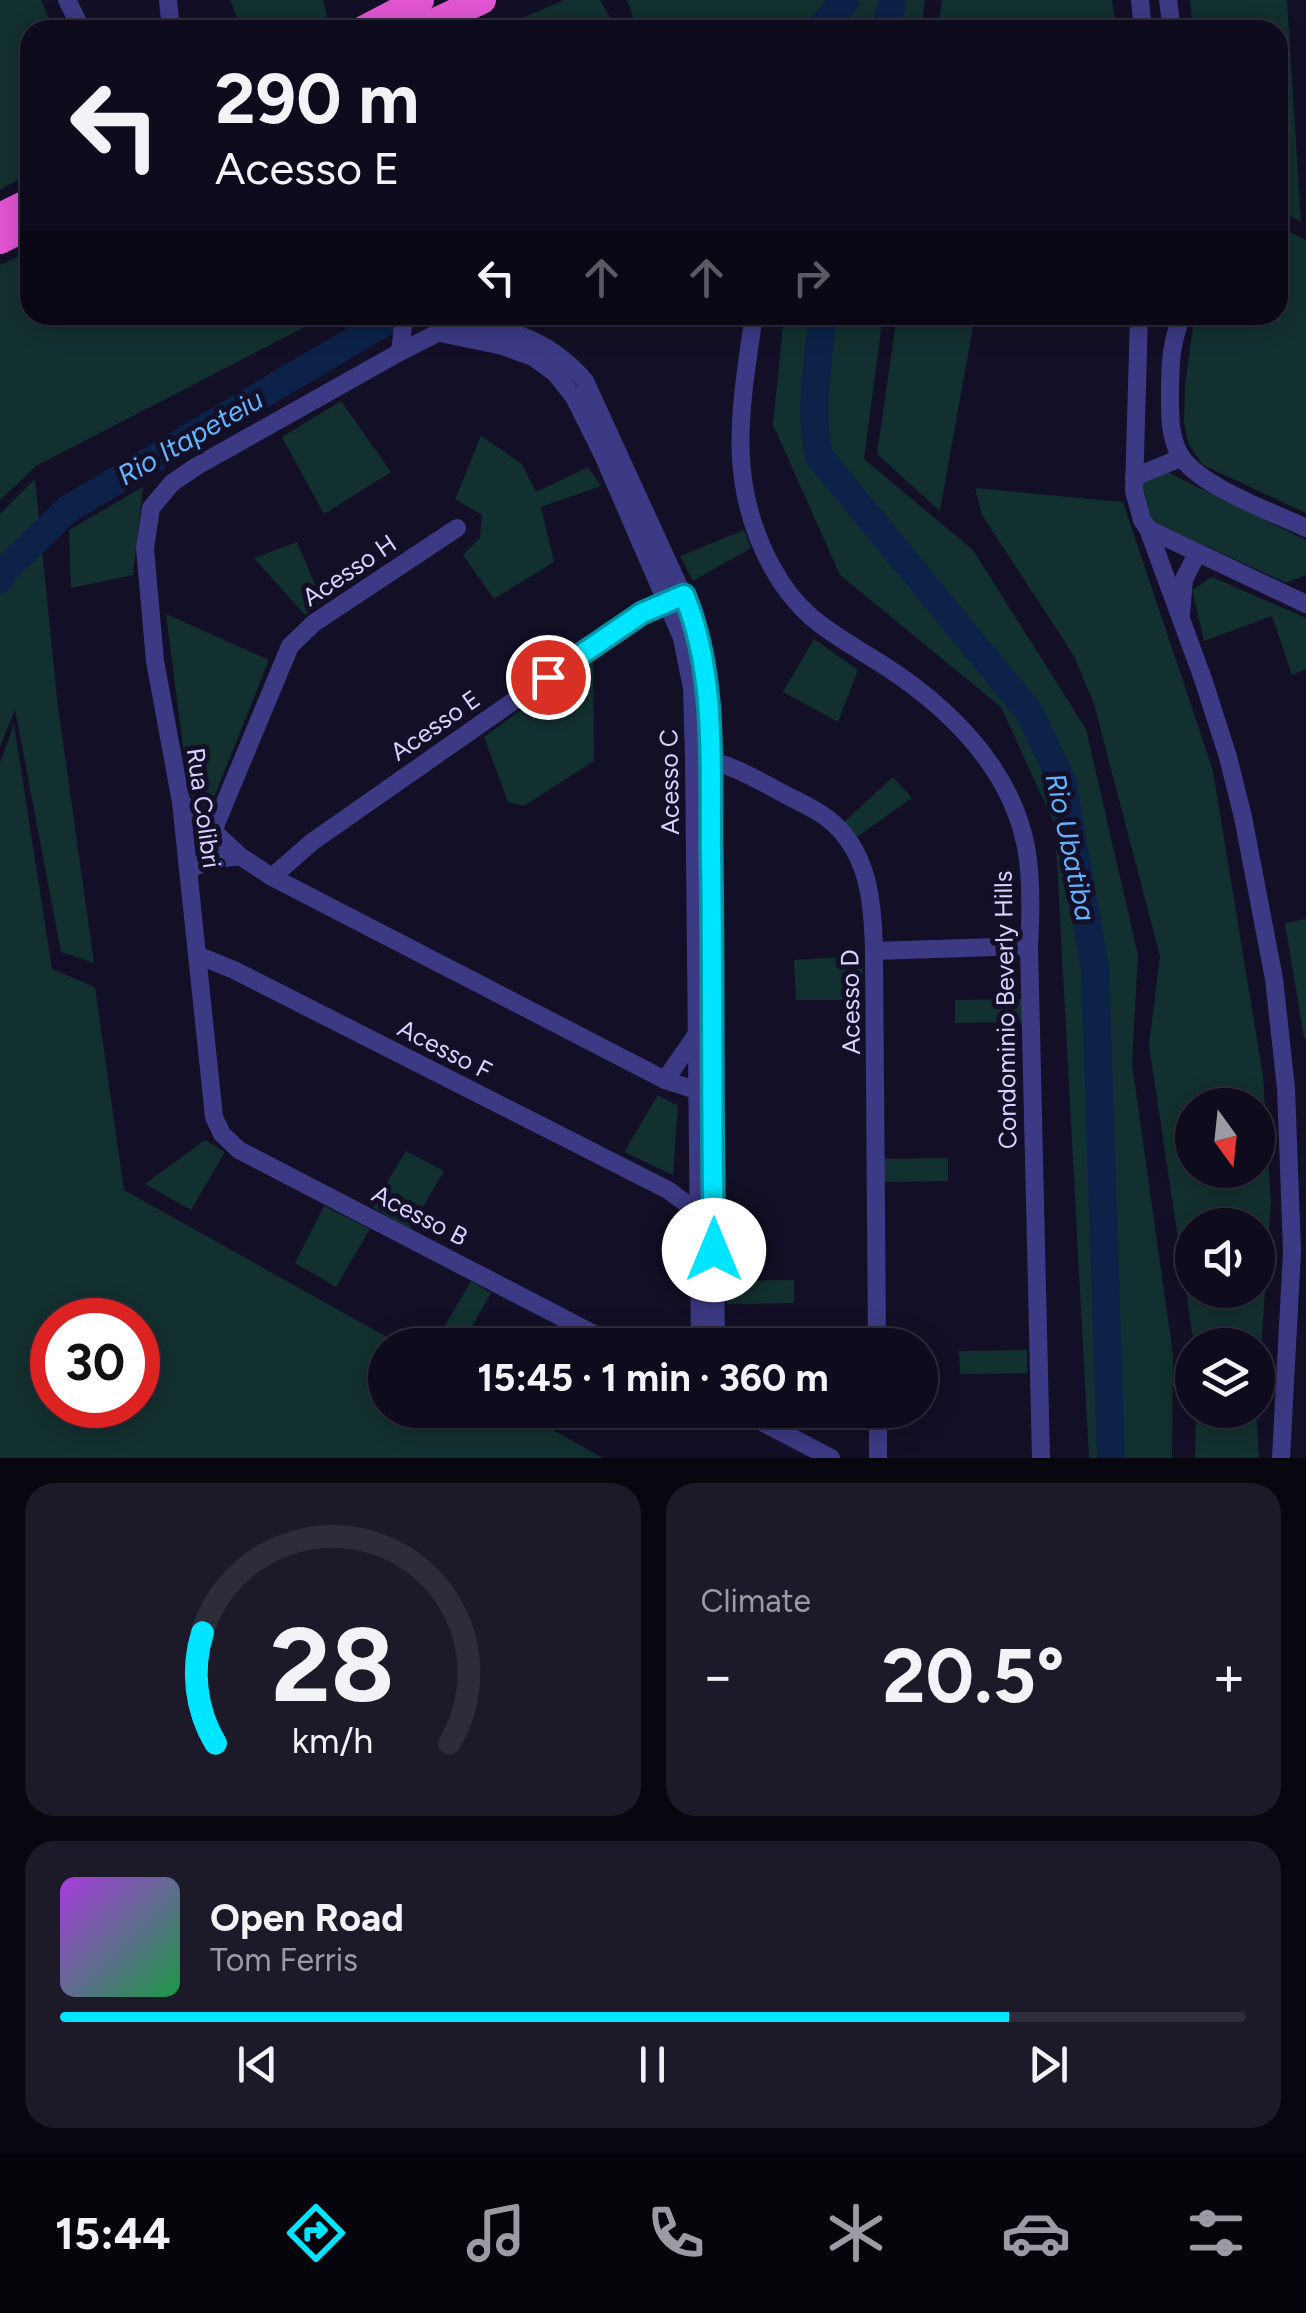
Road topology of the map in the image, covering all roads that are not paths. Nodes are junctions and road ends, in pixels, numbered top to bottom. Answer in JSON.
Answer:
{"nodes":[{"id":1,"x":420,"y":0,"type":"edge"},
{"id":2,"x":482,"y":0,"type":"edge"},
{"id":3,"x":382,"y":20,"type":"edge"},
{"id":4,"x":439,"y":20,"type":"edge"},
{"id":5,"x":402,"y":325,"type":"edge"},
{"id":6,"x":416,"y":325,"type":"edge"},
{"id":7,"x":454,"y":325,"type":"edge"},
{"id":8,"x":525,"y":325,"type":"edge"},
{"id":9,"x":753,"y":325,"type":"edge"},
{"id":10,"x":1139,"y":325,"type":"edge"},
{"id":11,"x":1178,"y":325,"type":"edge"},
{"id":12,"x":433,"y":336,"type":"junction"},
{"id":13,"x":400,"y":352,"type":"junction"},
{"id":14,"x":1139,"y":354,"type":"junction"},
{"id":15,"x":1171,"y":356,"type":"junction"},
{"id":16,"x":1136,"y":413,"type":"junction"},
{"id":17,"x":1170,"y":417,"type":"junction"},
{"id":18,"x":1180,"y":458,"type":"junction"},
{"id":19,"x":1134,"y":477,"type":"junction"},
{"id":20,"x":457,"y":528,"type":"dead end"},
{"id":21,"x":1306,"y":528,"type":"edge"},
{"id":22,"x":1148,"y":529,"type":"junction"},
{"id":23,"x":1197,"y":554,"type":"junction"},
{"id":24,"x":1301,"y":597,"type":"edge"},
{"id":25,"x":675,"y":598,"type":"junction"},
{"id":26,"x":1181,"y":620,"type":"junction"},
{"id":27,"x":702,"y":759,"type":"junction"},
{"id":28,"x":181,"y":802,"type":"junction"},
{"id":29,"x":213,"y":831,"type":"junction"},
{"id":30,"x":240,"y":856,"type":"junction"},
{"id":31,"x":188,"y":870,"type":"junction"},
{"id":32,"x":272,"y":877,"type":"junction"},
{"id":33,"x":1029,"y":946,"type":"junction"},
{"id":34,"x":874,"y":951,"type":"junction"},
{"id":35,"x":197,"y":955,"type":"junction"},
{"id":36,"x":697,"y":1034,"type":"junction"},
{"id":37,"x":665,"y":1080,"type":"junction"},
{"id":38,"x":1286,"y":1088,"type":"junction"},
{"id":39,"x":1306,"y":1090,"type":"edge"},
{"id":40,"x":707,"y":1094,"type":"junction"},
{"id":41,"x":214,"y":1116,"type":"joint"},
{"id":42,"x":706,"y":1179,"type":"junction"},
{"id":43,"x":668,"y":1190,"type":"junction"},
{"id":44,"x":706,"y":1216,"type":"junction"},
{"id":45,"x":1299,"y":1251,"type":"edge"},
{"id":46,"x":583,"y":1328,"type":"edge"},
{"id":47,"x":701,"y":1328,"type":"edge"},
{"id":48,"x":715,"y":1328,"type":"edge"},
{"id":49,"x":878,"y":1328,"type":"edge"},
{"id":50,"x":1284,"y":1406,"type":"junction"},
{"id":51,"x":1306,"y":1408,"type":"edge"},
{"id":52,"x":774,"y":1428,"type":"edge"},
{"id":53,"x":878,"y":1428,"type":"edge"},
{"id":54,"x":832,"y":1458,"type":"edge"},
{"id":55,"x":878,"y":1458,"type":"edge"},
{"id":56,"x":1041,"y":1458,"type":"edge"},
{"id":57,"x":1281,"y":1458,"type":"edge"}],
"edges":[{"from":1,"to":3,"type":"highway"},
{"from":2,"to":4,"type":"highway"},
{"from":5,"to":13,"type":"street"},
{"from":6,"to":12,"type":"street"},
{"from":7,"to":12,"type":"street"},
{"from":8,"to":25,"type":"street","name":"Acesso C"},
{"from":9,"to":33,"type":"street","name":"Condominio Beverly Hills"},
{"from":10,"to":14,"type":"street"},
{"from":11,"to":15,"type":"street"},
{"from":12,"to":13,"type":"street"},
{"from":12,"to":25,"type":"street","name":"Acesso C"},
{"from":13,"to":28,"type":"street","name":"Rua Colibri"},
{"from":14,"to":15,"type":"street"},
{"from":14,"to":16,"type":"street"},
{"from":15,"to":17,"type":"street"},
{"from":16,"to":17,"type":"street"},
{"from":16,"to":19,"type":"street"},
{"from":17,"to":18,"type":"street"},
{"from":18,"to":19,"type":"street"},
{"from":18,"to":21,"type":"street"},
{"from":19,"to":22,"type":"street"},
{"from":20,"to":29,"type":"street","name":"Acesso H"},
{"from":22,"to":23,"type":"street"},
{"from":22,"to":26,"type":"street"},
{"from":23,"to":24,"type":"street"},
{"from":23,"to":26,"type":"street"},
{"from":25,"to":27,"type":"street","name":"Acesso C"},
{"from":25,"to":32,"type":"street","name":"Acesso E"},
{"from":26,"to":38,"type":"street"},
{"from":27,"to":34,"type":"street","name":"Acesso D"},
{"from":27,"to":36,"type":"street","name":"Acesso C"},
{"from":27,"to":40,"type":"street","name":"Acesso C"},
{"from":28,"to":29,"type":"street"},
{"from":28,"to":31,"type":"street","name":"Rua Colibri"},
{"from":29,"to":30,"type":"street"},
{"from":30,"to":31,"type":"street"},
{"from":30,"to":32,"type":"street"},
{"from":31,"to":35,"type":"street","name":"Rua Colibri"},
{"from":32,"to":37,"type":"street"},
{"from":33,"to":34,"type":"street"},
{"from":33,"to":56,"type":"street","name":"Condominio Beverly Hills"},
{"from":34,"to":49,"type":"street","name":"Acesso D"},
{"from":35,"to":41,"type":"street","name":"Rua Colibri"},
{"from":35,"to":43,"type":"street","name":"Acesso F"},
{"from":36,"to":37,"type":"street"},
{"from":36,"to":40,"type":"street","name":"Acesso C"},
{"from":37,"to":40,"type":"street"},
{"from":38,"to":39,"type":"street"},
{"from":38,"to":45,"type":"street"},
{"from":40,"to":42,"type":"street","name":"Acesso C"},
{"from":41,"to":46,"type":"street","name":"Acesso B"},
{"from":42,"to":43,"type":"street"},
{"from":42,"to":44,"type":"street","name":"Acesso C"},
{"from":43,"to":44,"type":"street","name":"Acesso F"},
{"from":44,"to":47,"type":"street","name":"Acesso C"},
{"from":44,"to":48,"type":"street","name":"Acesso C"},
{"from":45,"to":50,"type":"street"},
{"from":50,"to":51,"type":"street"},
{"from":50,"to":57,"type":"street"},
{"from":52,"to":54,"type":"street"},
{"from":53,"to":55,"type":"street"}]}
